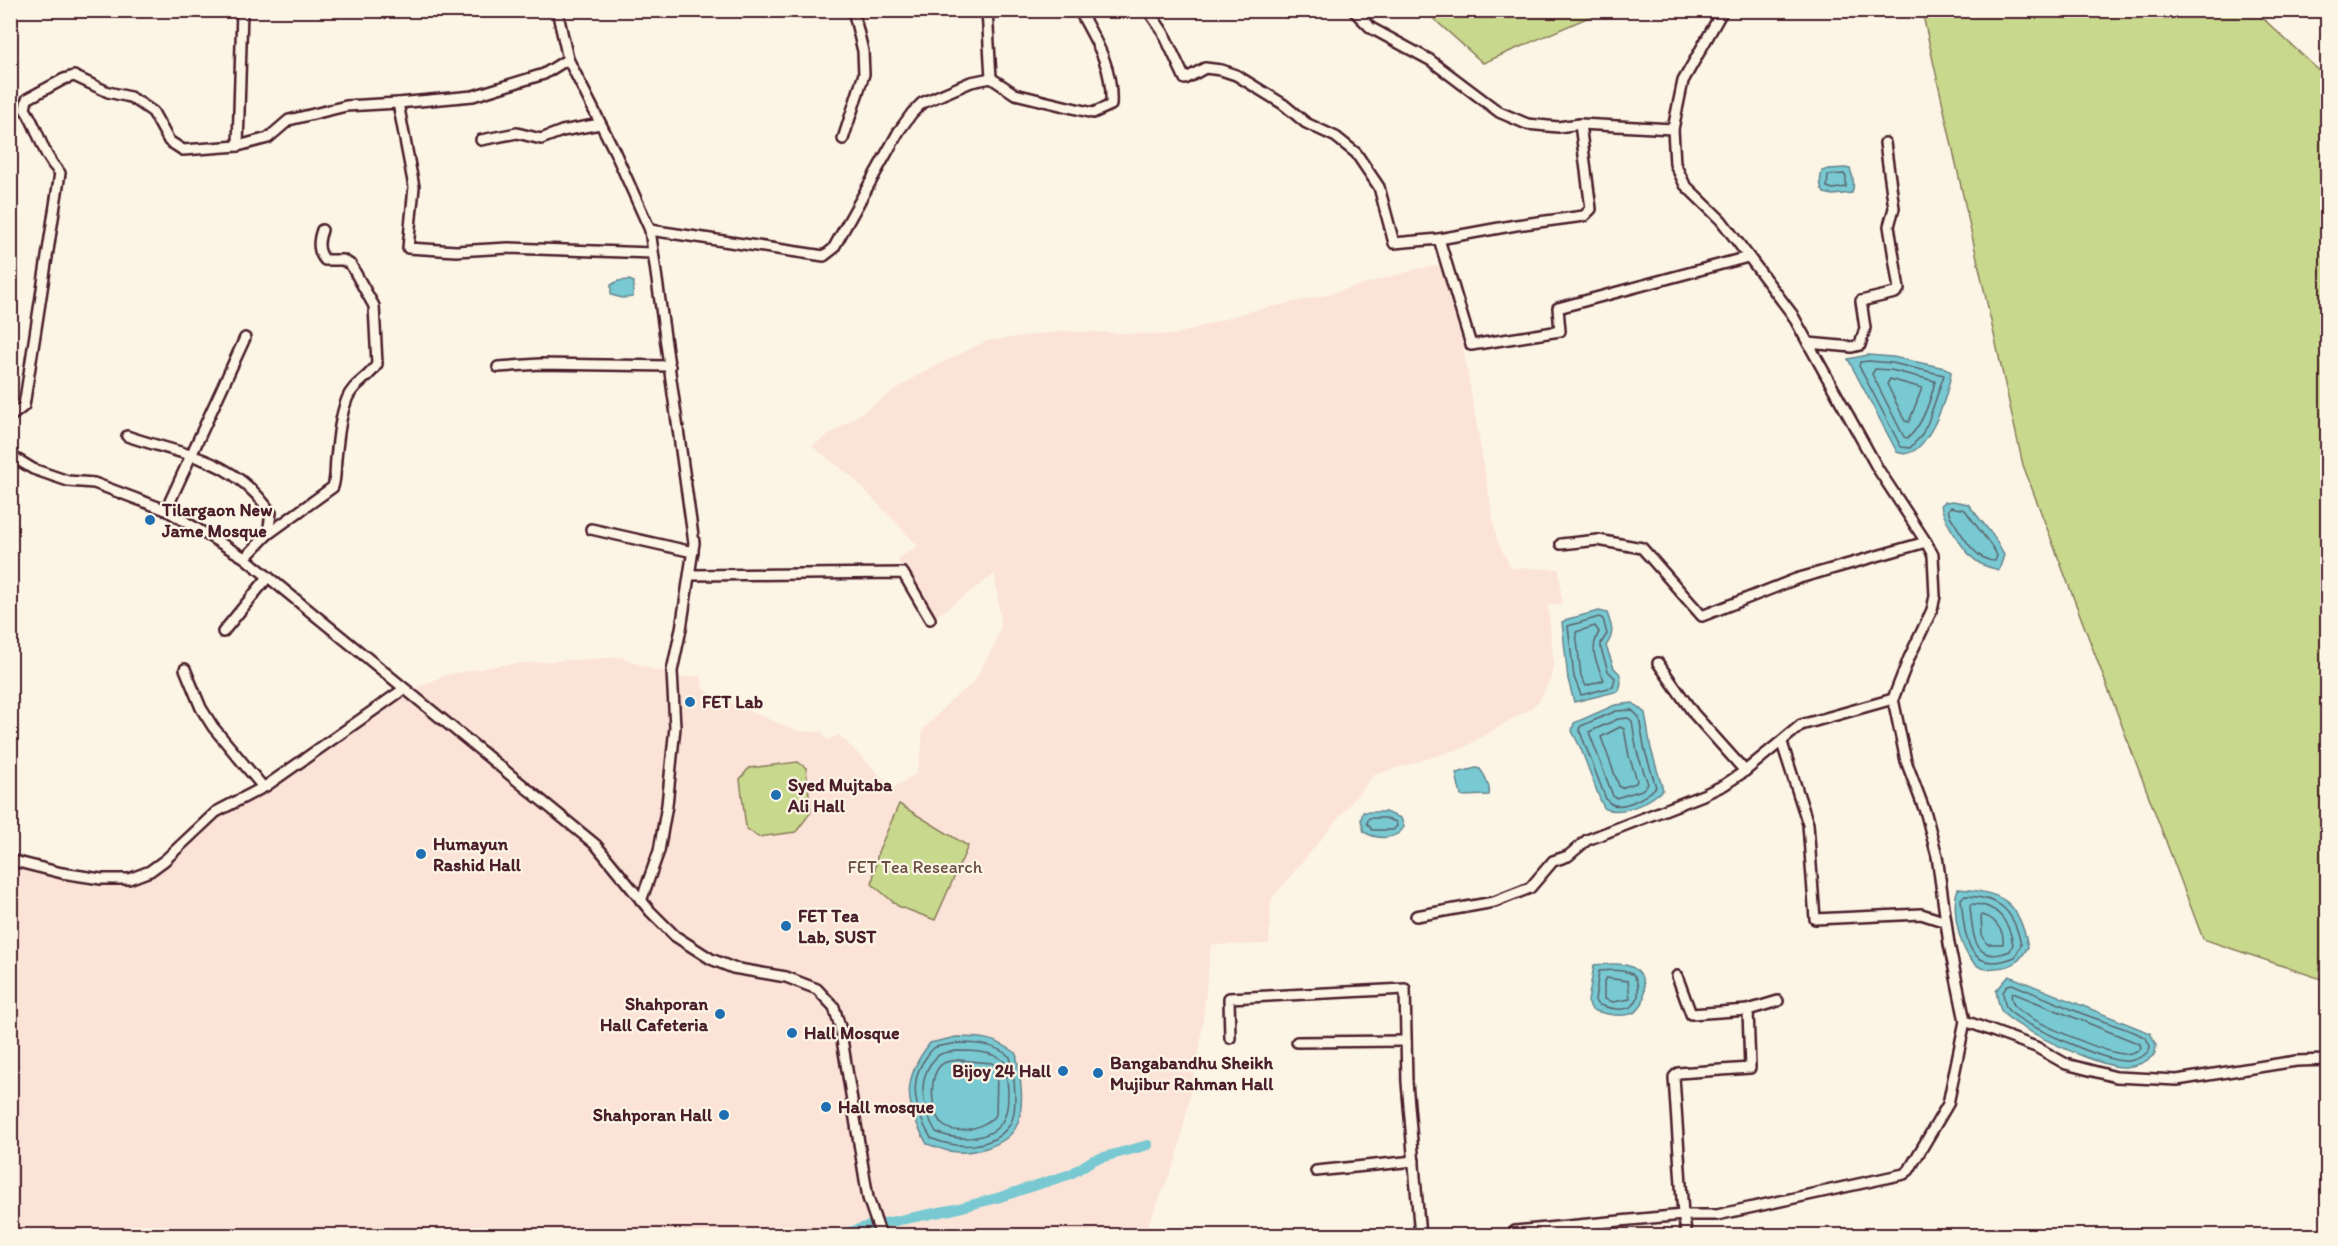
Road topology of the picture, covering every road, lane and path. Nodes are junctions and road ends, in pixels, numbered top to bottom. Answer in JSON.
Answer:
{"nodes":[{"id":1,"x":242,"y":10,"type":"edge"},
{"id":2,"x":557,"y":10,"type":"edge"},
{"id":3,"x":853,"y":10,"type":"edge"},
{"id":4,"x":987,"y":10,"type":"edge"},
{"id":5,"x":1079,"y":10,"type":"edge"},
{"id":6,"x":1148,"y":10,"type":"edge"},
{"id":7,"x":1353,"y":10,"type":"edge"},
{"id":8,"x":1724,"y":10,"type":"edge"},
{"id":9,"x":568,"y":59,"type":"junction"},
{"id":10,"x":991,"y":78,"type":"junction"},
{"id":11,"x":398,"y":103,"type":"junction"},
{"id":12,"x":600,"y":124,"type":"junction"},
{"id":13,"x":1580,"y":124,"type":"junction"},
{"id":14,"x":1673,"y":129,"type":"junction"},
{"id":15,"x":843,"y":139,"type":"dead end"},
{"id":16,"x":481,"y":140,"type":"dead end"},
{"id":17,"x":1885,"y":143,"type":"dead end"},
{"id":18,"x":238,"y":146,"type":"junction"},
{"id":19,"x":322,"y":230,"type":"dead end"},
{"id":20,"x":650,"y":230,"type":"junction"},
{"id":21,"x":1438,"y":239,"type":"junction"},
{"id":22,"x":653,"y":253,"type":"junction"},
{"id":23,"x":1748,"y":257,"type":"junction"},
{"id":24,"x":245,"y":338,"type":"dead end"},
{"id":25,"x":1808,"y":343,"type":"junction"},
{"id":26,"x":498,"y":366,"type":"dead end"},
{"id":27,"x":669,"y":366,"type":"junction"},
{"id":28,"x":10,"y":417,"type":"edge"},
{"id":29,"x":127,"y":436,"type":"dead end"},
{"id":30,"x":191,"y":453,"type":"junction"},
{"id":31,"x":10,"y":455,"type":"edge"},
{"id":32,"x":166,"y":510,"type":"junction"},
{"id":33,"x":591,"y":529,"type":"dead end"},
{"id":34,"x":268,"y":534,"type":"junction"},
{"id":35,"x":1926,"y":542,"type":"junction"},
{"id":36,"x":1561,"y":544,"type":"dead end"},
{"id":37,"x":693,"y":552,"type":"junction"},
{"id":38,"x":245,"y":558,"type":"junction"},
{"id":39,"x":690,"y":575,"type":"junction"},
{"id":40,"x":268,"y":577,"type":"junction"},
{"id":41,"x":930,"y":619,"type":"dead end"},
{"id":42,"x":223,"y":632,"type":"dead end"},
{"id":43,"x":1658,"y":663,"type":"dead end"},
{"id":44,"x":185,"y":669,"type":"dead end"},
{"id":45,"x":405,"y":689,"type":"junction"},
{"id":46,"x":1893,"y":699,"type":"junction"},
{"id":47,"x":1782,"y":743,"type":"junction"},
{"id":48,"x":1745,"y":771,"type":"junction"},
{"id":49,"x":263,"y":787,"type":"junction"},
{"id":50,"x":10,"y":860,"type":"edge"},
{"id":51,"x":641,"y":901,"type":"junction"},
{"id":52,"x":1416,"y":916,"type":"dead end"},
{"id":53,"x":1946,"y":922,"type":"junction"},
{"id":54,"x":1677,"y":976,"type":"dead end"},
{"id":55,"x":1779,"y":1001,"type":"dead end"},
{"id":56,"x":1748,"y":1010,"type":"junction"},
{"id":57,"x":1965,"y":1021,"type":"junction"},
{"id":58,"x":1230,"y":1038,"type":"dead end"},
{"id":59,"x":1406,"y":1041,"type":"junction"},
{"id":60,"x":1297,"y":1042,"type":"dead end"},
{"id":61,"x":2328,"y":1060,"type":"edge"},
{"id":62,"x":1414,"y":1161,"type":"junction"},
{"id":63,"x":1316,"y":1171,"type":"dead end"},
{"id":64,"x":1683,"y":1215,"type":"junction"},
{"id":65,"x":878,"y":1228,"type":"edge"},
{"id":66,"x":1515,"y":1231,"type":"dead end"},
{"id":67,"x":1420,"y":1236,"type":"edge"},
{"id":68,"x":1687,"y":1236,"type":"edge"}],
"edges":[{"from":1,"to":18,"type":"street"},
{"from":2,"to":9,"type":"street"},
{"from":3,"to":15,"type":"street"},
{"from":4,"to":10,"type":"street"},
{"from":5,"to":10,"type":"street"},
{"from":6,"to":21,"type":"street"},
{"from":7,"to":13,"type":"street"},
{"from":8,"to":14,"type":"street"},
{"from":9,"to":11,"type":"street"},
{"from":9,"to":12,"type":"street"},
{"from":10,"to":20,"type":"street"},
{"from":11,"to":18,"type":"street"},
{"from":11,"to":22,"type":"street"},
{"from":12,"to":16,"type":"street"},
{"from":12,"to":20,"type":"street"},
{"from":13,"to":14,"type":"street"},
{"from":13,"to":21,"type":"street"},
{"from":14,"to":23,"type":"street"},
{"from":17,"to":25,"type":"street"},
{"from":18,"to":28,"type":"street"},
{"from":19,"to":34,"type":"street"},
{"from":20,"to":22,"type":"street"},
{"from":21,"to":23,"type":"street"},
{"from":22,"to":27,"type":"street"},
{"from":23,"to":25,"type":"street"},
{"from":24,"to":30,"type":"street"},
{"from":25,"to":35,"type":"street"},
{"from":26,"to":27,"type":"street"},
{"from":27,"to":37,"type":"street"},
{"from":29,"to":30,"type":"street"},
{"from":30,"to":32,"type":"street"},
{"from":30,"to":34,"type":"street"},
{"from":31,"to":32,"type":"street"},
{"from":32,"to":38,"type":"street"},
{"from":33,"to":37,"type":"street"},
{"from":34,"to":38,"type":"street"},
{"from":35,"to":36,"type":"street"},
{"from":35,"to":46,"type":"street"},
{"from":37,"to":39,"type":"street"},
{"from":38,"to":40,"type":"street"},
{"from":39,"to":41,"type":"street"},
{"from":39,"to":51,"type":"street"},
{"from":40,"to":42,"type":"street"},
{"from":40,"to":45,"type":"street"},
{"from":43,"to":48,"type":"street"},
{"from":44,"to":49,"type":"street"},
{"from":45,"to":49,"type":"street"},
{"from":45,"to":51,"type":"street"},
{"from":46,"to":47,"type":"street"},
{"from":46,"to":53,"type":"street"},
{"from":47,"to":48,"type":"street"},
{"from":47,"to":53,"type":"street"},
{"from":48,"to":52,"type":"street"},
{"from":49,"to":50,"type":"street"},
{"from":51,"to":65,"type":"street"},
{"from":53,"to":57,"type":"street"},
{"from":54,"to":56,"type":"street"},
{"from":55,"to":56,"type":"street"},
{"from":56,"to":64,"type":"street"},
{"from":57,"to":61,"type":"street"},
{"from":57,"to":64,"type":"street"},
{"from":58,"to":59,"type":"street"},
{"from":59,"to":60,"type":"street"},
{"from":59,"to":62,"type":"street"},
{"from":62,"to":63,"type":"street"},
{"from":62,"to":67,"type":"street"},
{"from":64,"to":66,"type":"street"},
{"from":64,"to":68,"type":"street"}]}
